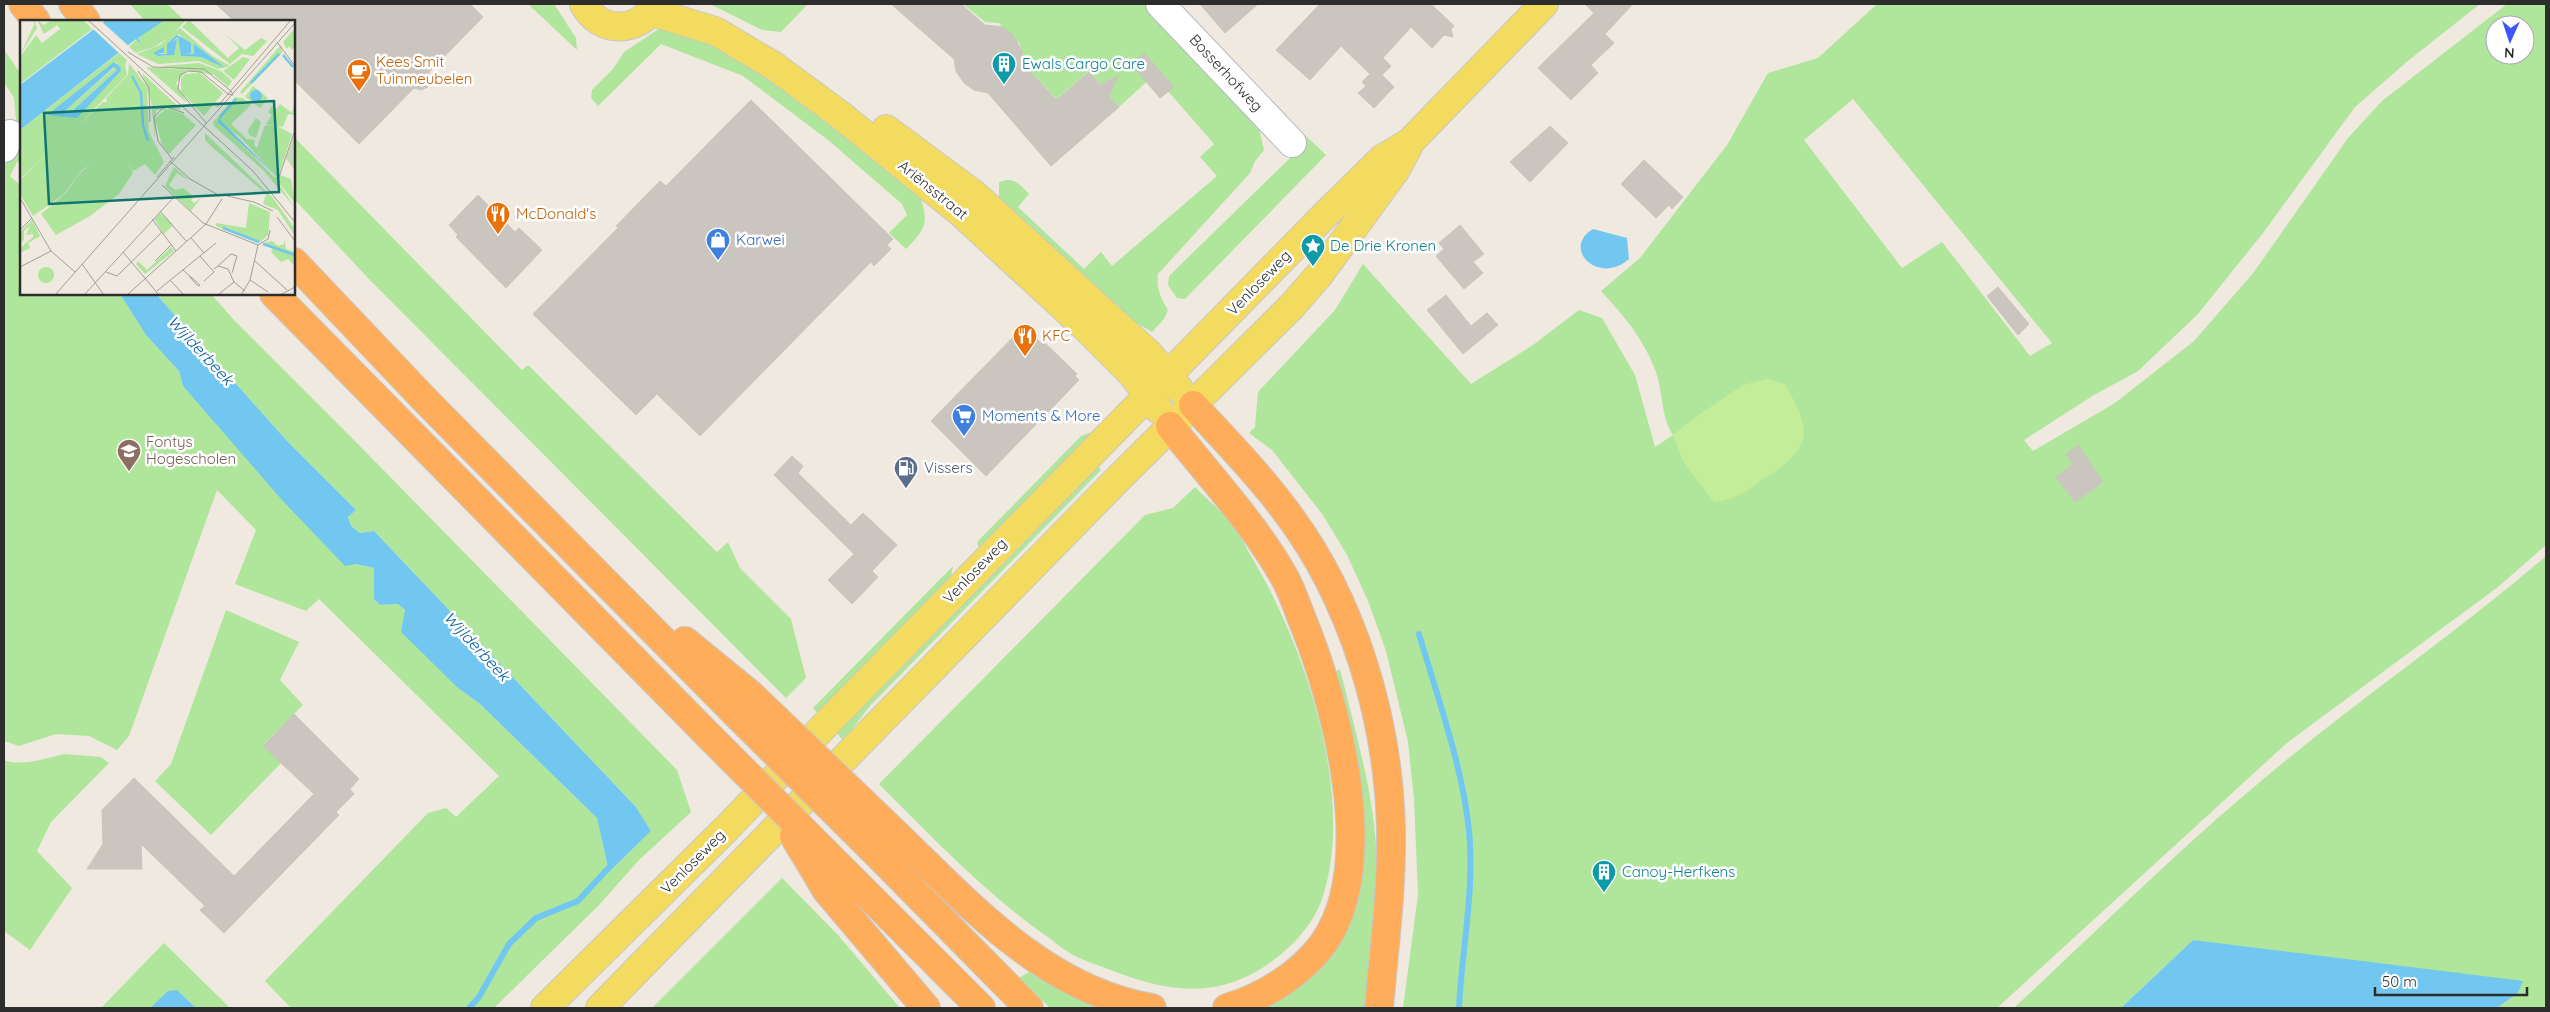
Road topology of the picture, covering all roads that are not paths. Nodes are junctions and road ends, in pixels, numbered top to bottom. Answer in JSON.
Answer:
{"nodes":[{"id":1,"x":23,"y":4,"type":"edge"},
{"id":2,"x":72,"y":4,"type":"edge"},
{"id":3,"x":584,"y":4,"type":"edge"},
{"id":4,"x":685,"y":4,"type":"edge"},
{"id":5,"x":1162,"y":4,"type":"edge"},
{"id":6,"x":1544,"y":4,"type":"edge"},
{"id":7,"x":654,"y":8,"type":"edge"},
{"id":8,"x":35,"y":20,"type":"edge"},
{"id":9,"x":85,"y":20,"type":"edge"},
{"id":10,"x":1410,"y":142,"type":"junction"},
{"id":11,"x":1292,"y":143,"type":"dead end"},
{"id":12,"x":295,"y":263,"type":"edge"},
{"id":13,"x":275,"y":295,"type":"edge"},
{"id":14,"x":1167,"y":376,"type":"junction"},
{"id":15,"x":1148,"y":395,"type":"junction"},
{"id":16,"x":1193,"y":405,"type":"junction"},
{"id":17,"x":1170,"y":426,"type":"junction"},
{"id":18,"x":741,"y":703,"type":"junction"},
{"id":19,"x":837,"y":882,"type":"junction"},
{"id":20,"x":546,"y":1008,"type":"edge"},
{"id":21,"x":600,"y":1008,"type":"edge"},
{"id":22,"x":926,"y":1008,"type":"edge"},
{"id":23,"x":981,"y":1008,"type":"edge"},
{"id":24,"x":1029,"y":1008,"type":"edge"},
{"id":25,"x":1152,"y":1008,"type":"edge"},
{"id":26,"x":1227,"y":1008,"type":"edge"},
{"id":27,"x":1379,"y":1008,"type":"edge"}],
"edges":[{"from":1,"to":8,"type":"highway"},
{"from":2,"to":9,"type":"highway"},
{"from":3,"to":7,"type":"main road"},
{"from":4,"to":14,"type":"main road","name":"Ariënsstraat"},
{"from":5,"to":11,"type":"street","name":"Bosserhofweg"},
{"from":6,"to":10,"type":"main road","name":"Venloseweg"},
{"from":7,"to":15,"type":"main road","name":"Ariënsstraat"},
{"from":10,"to":14,"type":"main road","name":"Venloseweg"},
{"from":10,"to":16,"type":"main road","name":"Venloseweg"},
{"from":12,"to":18,"type":"highway"},
{"from":13,"to":19,"type":"highway","bridge":true},
{"from":14,"to":15,"type":"main road","name":"Venloseweg"},
{"from":14,"to":16,"type":"main road","name":"Ariënsstraat"},
{"from":15,"to":17,"type":"main road","name":"Ariënsstraat"},
{"from":15,"to":20,"type":"main road","name":"Venloseweg"},
{"from":16,"to":17,"type":"main road","name":"Venloseweg"},
{"from":16,"to":27,"type":"highway"},
{"from":17,"to":21,"type":"main road","name":"Venloseweg"},
{"from":17,"to":26,"type":"highway"},
{"from":18,"to":24,"type":"highway","bridge":true},
{"from":18,"to":25,"type":"highway","bridge":true},
{"from":19,"to":22,"type":"highway"},
{"from":19,"to":23,"type":"highway"}]}
